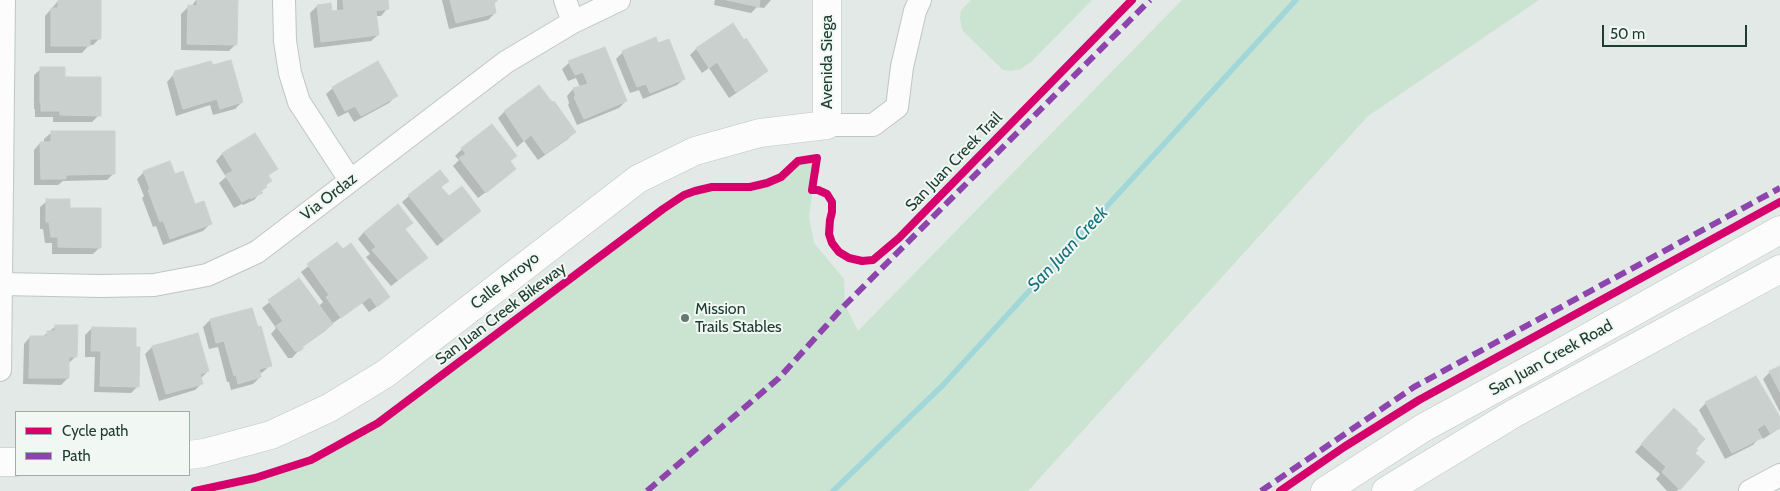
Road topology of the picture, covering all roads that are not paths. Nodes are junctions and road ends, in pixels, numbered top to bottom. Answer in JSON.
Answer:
{"nodes":[{"id":1,"x":4,"y":0,"type":"edge"},
{"id":2,"x":284,"y":0,"type":"edge"},
{"id":3,"x":565,"y":0,"type":"edge"},
{"id":4,"x":619,"y":0,"type":"edge"},
{"id":5,"x":827,"y":0,"type":"edge"},
{"id":6,"x":920,"y":0,"type":"edge"},
{"id":7,"x":574,"y":22,"type":"junction"},
{"id":8,"x":826,"y":125,"type":"junction"},
{"id":9,"x":350,"y":180,"type":"junction"},
{"id":10,"x":1780,"y":230,"type":"edge"},
{"id":11,"x":1780,"y":269,"type":"edge"},
{"id":12,"x":2,"y":284,"type":"junction"},
{"id":13,"x":0,"y":370,"type":"edge"},
{"id":14,"x":190,"y":455,"type":"edge"},
{"id":15,"x":0,"y":462,"type":"edge"},
{"id":16,"x":15,"y":462,"type":"edge"},
{"id":17,"x":1780,"y":475,"type":"edge"},
{"id":18,"x":1325,"y":491,"type":"edge"},
{"id":19,"x":1386,"y":491,"type":"edge"},
{"id":20,"x":1750,"y":491,"type":"edge"}],
"edges":[{"from":1,"to":12,"type":"street"},
{"from":2,"to":9,"type":"street"},
{"from":3,"to":7,"type":"street"},
{"from":4,"to":7,"type":"street","name":"Via Ordaz"},
{"from":5,"to":8,"type":"street","name":"Avenida Siega"},
{"from":6,"to":8,"type":"street"},
{"from":7,"to":9,"type":"street","name":"Via Ordaz"},
{"from":8,"to":14,"type":"street","name":"Calle Arroyo"},
{"from":9,"to":12,"type":"street","name":"Via Ordaz"},
{"from":10,"to":18,"type":"street","name":"San Juan Creek Road"},
{"from":11,"to":19,"type":"street","name":"San Juan Creek Road"},
{"from":12,"to":13,"type":"street"},
{"from":15,"to":16,"type":"street"},
{"from":17,"to":20,"type":"street"}]}
